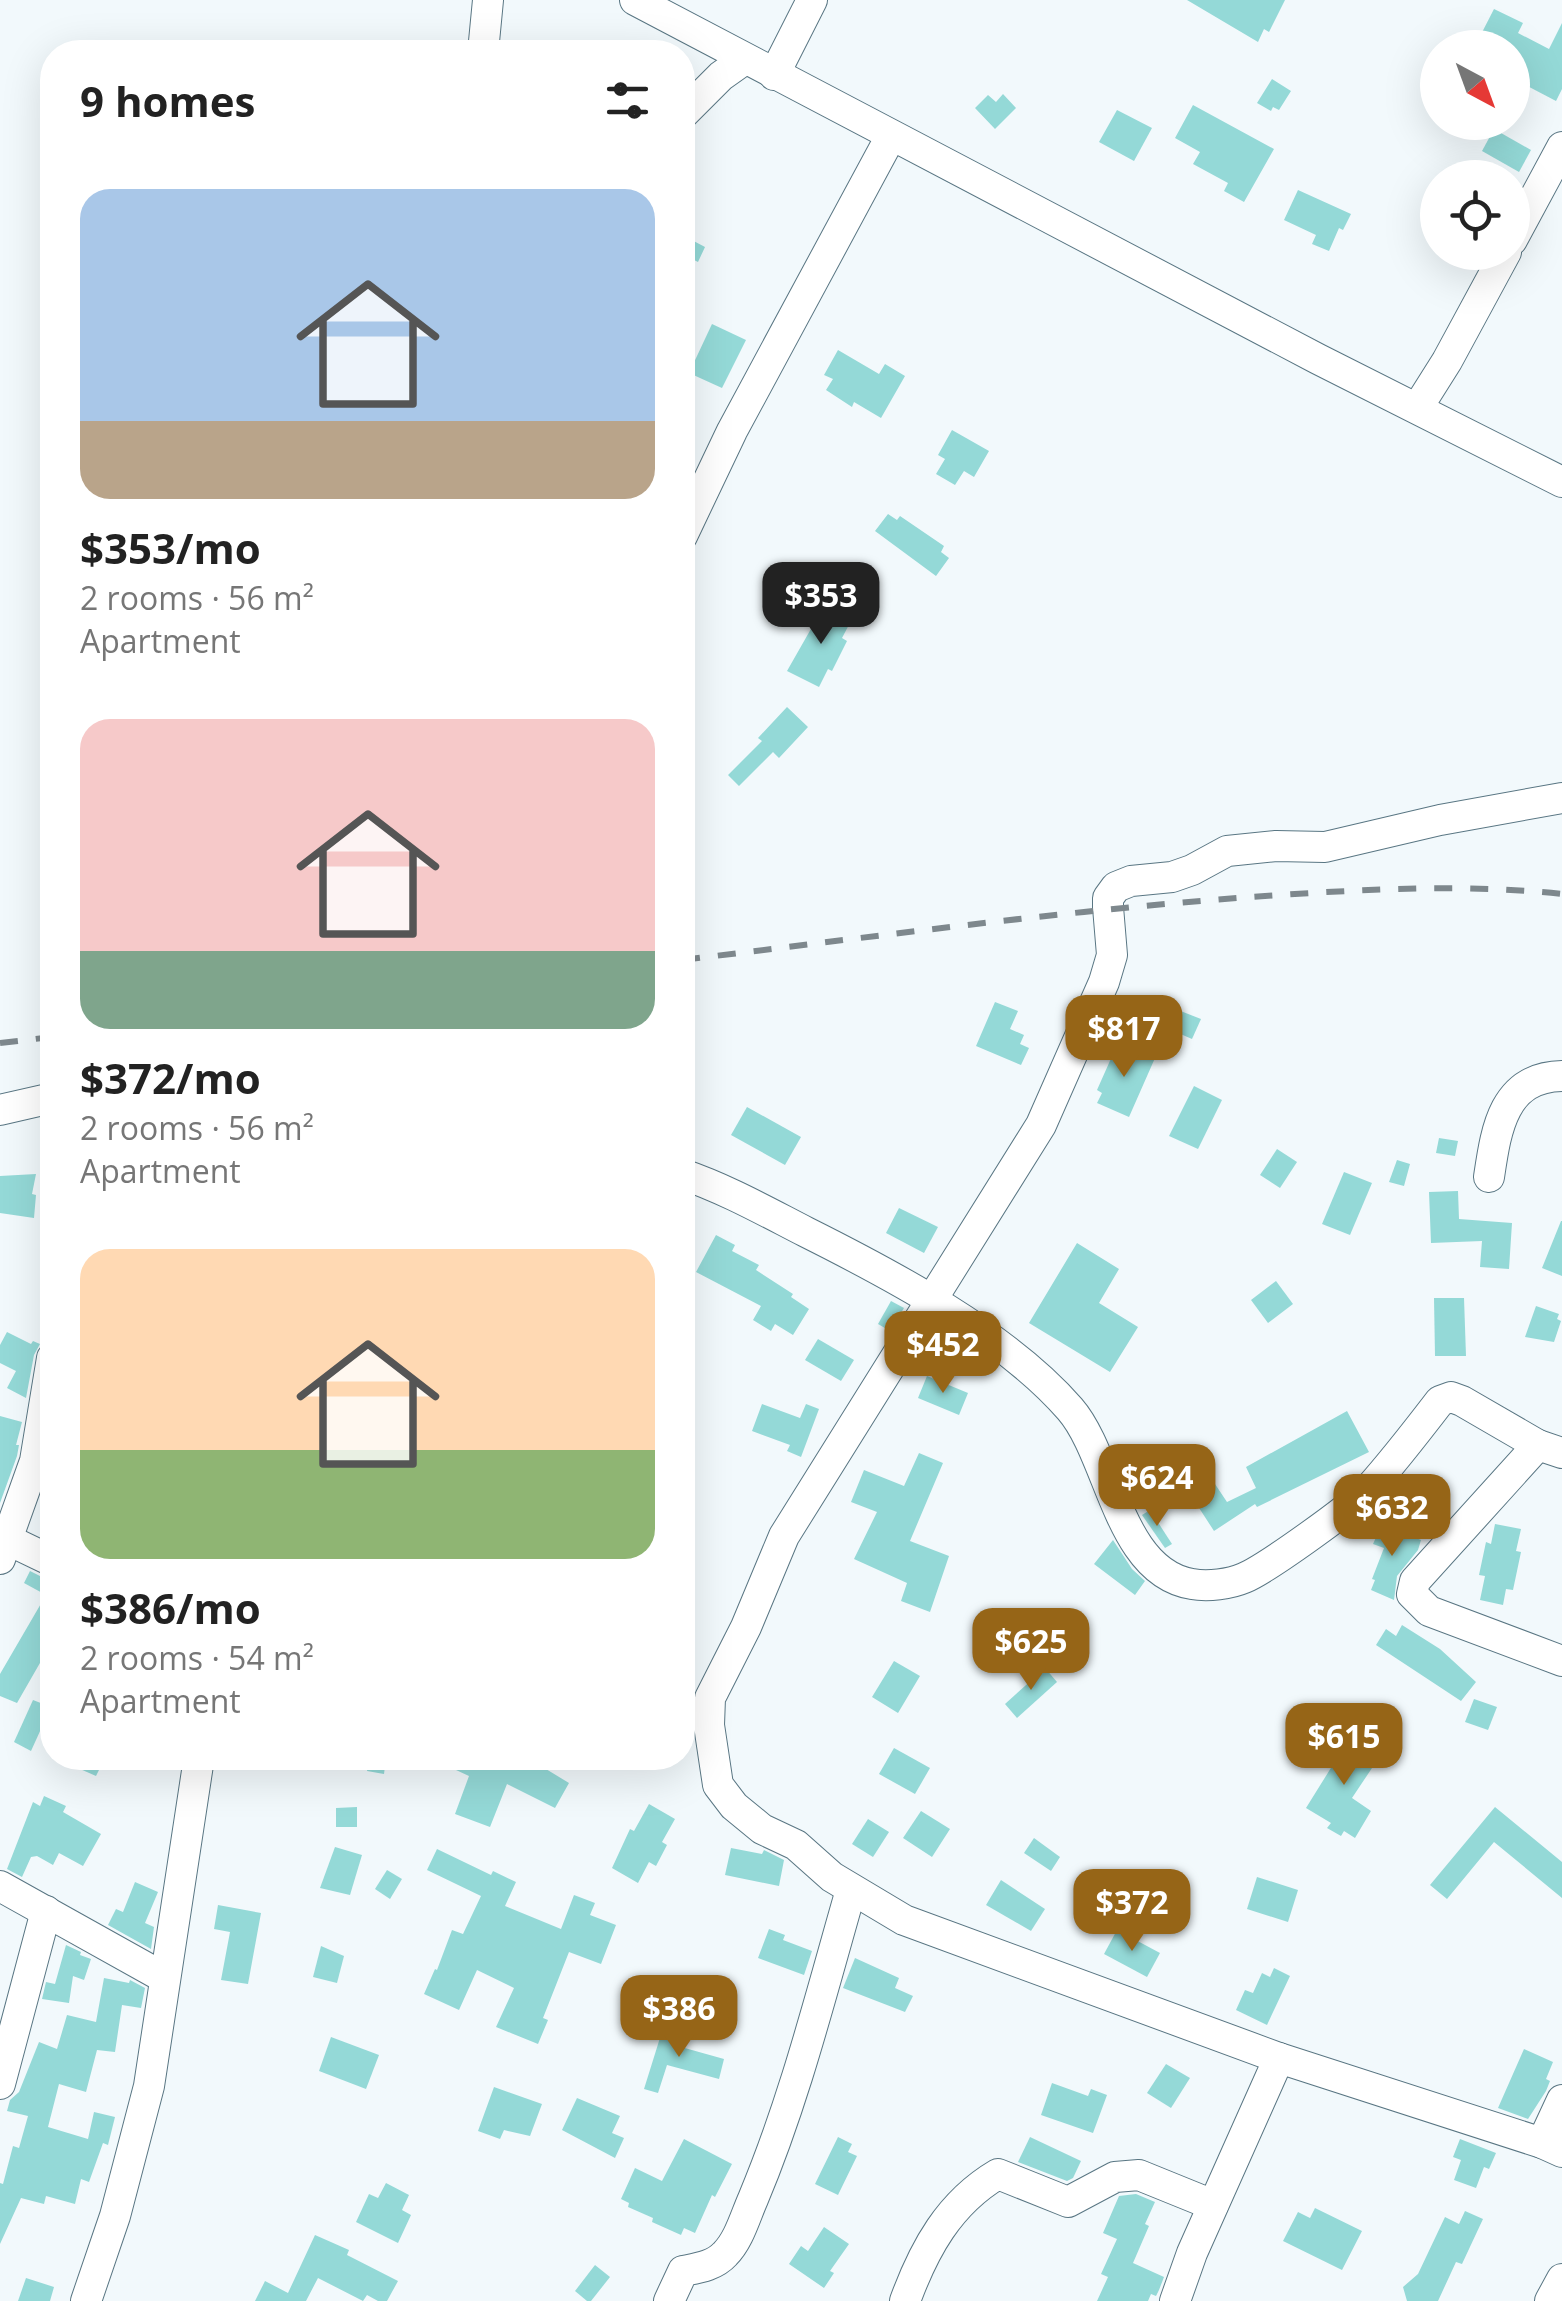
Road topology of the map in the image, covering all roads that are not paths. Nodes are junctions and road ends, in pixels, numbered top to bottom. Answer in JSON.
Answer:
{"nodes":[{"id":1,"x":488,"y":0,"type":"edge"},
{"id":2,"x":636,"y":0,"type":"edge"},
{"id":3,"x":812,"y":0,"type":"edge"},
{"id":4,"x":484,"y":40,"type":"edge"},
{"id":5,"x":745,"y":59,"type":"junction"},
{"id":6,"x":774,"y":74,"type":"junction"},
{"id":7,"x":695,"y":102,"type":"edge"},
{"id":8,"x":891,"y":136,"type":"junction"},
{"id":9,"x":1562,"y":148,"type":"edge"},
{"id":10,"x":1530,"y":207,"type":"edge"},
{"id":11,"x":1497,"y":270,"type":"edge"},
{"id":12,"x":1418,"y":407,"type":"junction"},
{"id":13,"x":1562,"y":482,"type":"edge"},
{"id":14,"x":695,"y":509,"type":"edge"},
{"id":15,"x":1562,"y":798,"type":"edge"},
{"id":16,"x":1562,"y":1076,"type":"edge"},
{"id":17,"x":40,"y":1101,"type":"edge"},
{"id":18,"x":0,"y":1110,"type":"edge"},
{"id":19,"x":1489,"y":1177,"type":"dead end"},
{"id":20,"x":695,"y":1179,"type":"edge"},
{"id":21,"x":931,"y":1299,"type":"junction"},
{"id":22,"x":40,"y":1427,"type":"edge"},
{"id":23,"x":1550,"y":1449,"type":"edge"},
{"id":24,"x":2,"y":1545,"type":"edge"},
{"id":25,"x":40,"y":1557,"type":"edge"},
{"id":26,"x":1562,"y":1661,"type":"edge"},
{"id":27,"x":198,"y":1770,"type":"edge"},
{"id":28,"x":0,"y":1886,"type":"edge"},
{"id":29,"x":852,"y":1890,"type":"junction"},
{"id":30,"x":46,"y":1911,"type":"junction"},
{"id":31,"x":163,"y":1977,"type":"junction"},
{"id":32,"x":1279,"y":2058,"type":"junction"},
{"id":33,"x":0,"y":2084,"type":"edge"},
{"id":34,"x":1562,"y":2100,"type":"edge"},
{"id":35,"x":1552,"y":2148,"type":"edge"},
{"id":36,"x":1213,"y":2205,"type":"junction"},
{"id":37,"x":1562,"y":2280,"type":"edge"},
{"id":38,"x":914,"y":2298,"type":"edge"},
{"id":39,"x":86,"y":2301,"type":"edge"},
{"id":40,"x":669,"y":2301,"type":"edge"},
{"id":41,"x":1175,"y":2301,"type":"edge"},
{"id":42,"x":1550,"y":2301,"type":"edge"}],
"edges":[{"from":1,"to":4,"type":"street"},
{"from":2,"to":5,"type":"street"},
{"from":3,"to":6,"type":"street"},
{"from":5,"to":6,"type":"street"},
{"from":5,"to":7,"type":"street"},
{"from":6,"to":8,"type":"street"},
{"from":8,"to":12,"type":"street"},
{"from":8,"to":14,"type":"street"},
{"from":9,"to":10,"type":"street"},
{"from":11,"to":12,"type":"street"},
{"from":12,"to":13,"type":"street"},
{"from":15,"to":21,"type":"street"},
{"from":16,"to":19,"type":"street"},
{"from":17,"to":18,"type":"street"},
{"from":20,"to":21,"type":"street"},
{"from":21,"to":23,"type":"street"},
{"from":21,"to":29,"type":"street"},
{"from":22,"to":24,"type":"street"},
{"from":23,"to":26,"type":"street"},
{"from":24,"to":25,"type":"street"},
{"from":27,"to":31,"type":"street"},
{"from":28,"to":30,"type":"street"},
{"from":29,"to":32,"type":"street"},
{"from":29,"to":40,"type":"street"},
{"from":30,"to":31,"type":"street"},
{"from":30,"to":33,"type":"street"},
{"from":31,"to":39,"type":"street"},
{"from":32,"to":35,"type":"street"},
{"from":32,"to":36,"type":"street"},
{"from":34,"to":35,"type":"street"},
{"from":36,"to":38,"type":"street"},
{"from":36,"to":41,"type":"street"},
{"from":37,"to":42,"type":"street"}]}
